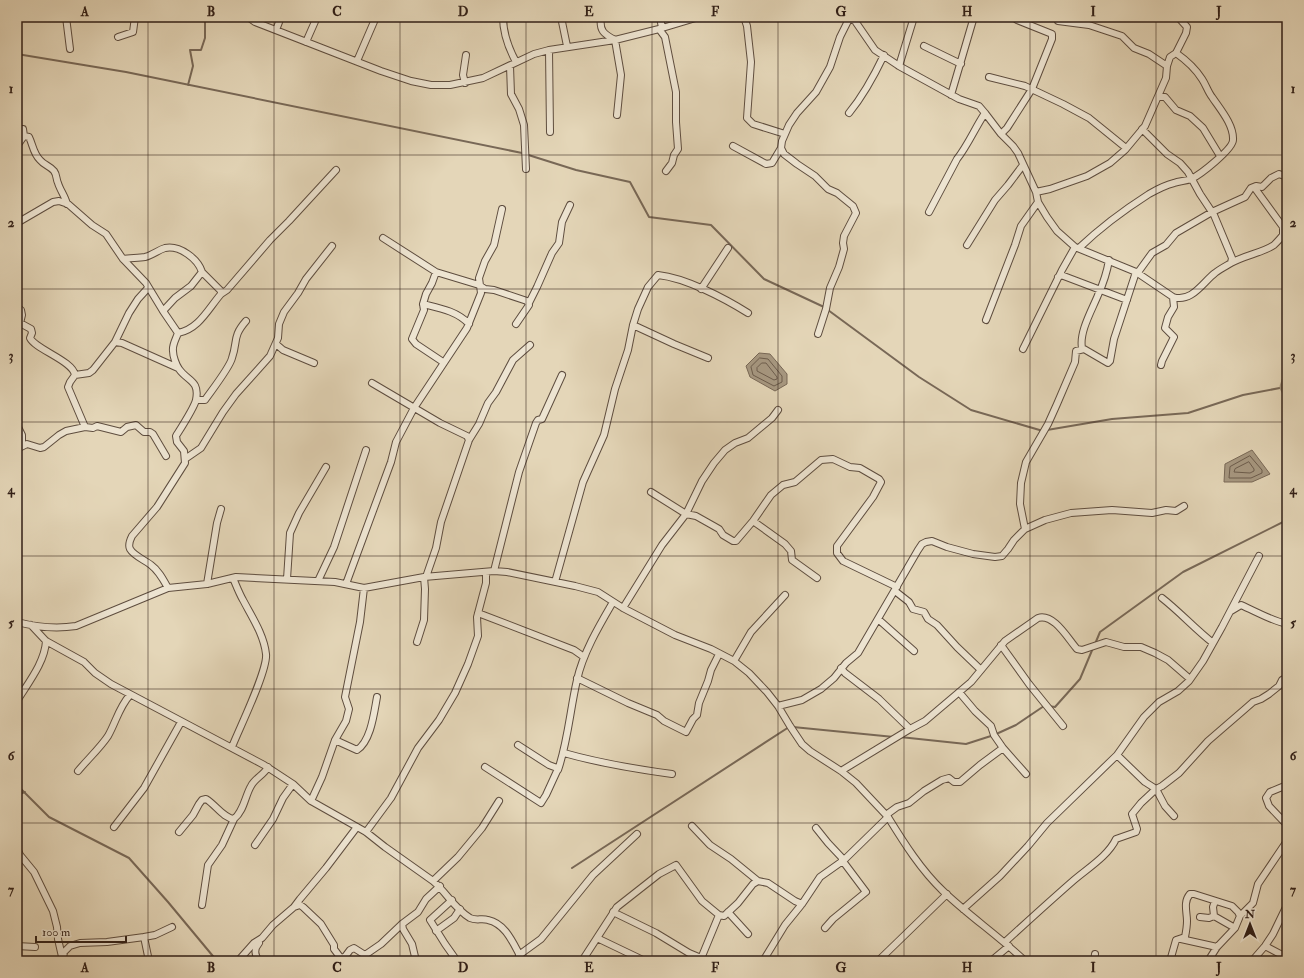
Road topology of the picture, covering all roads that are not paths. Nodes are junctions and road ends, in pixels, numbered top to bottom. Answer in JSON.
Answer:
{"nodes":[{"id":1,"x":66,"y":17,"type":"edge"},
{"id":2,"x":135,"y":17,"type":"edge"},
{"id":3,"x":248,"y":17,"type":"edge"},
{"id":4,"x":281,"y":17,"type":"edge"},
{"id":5,"x":318,"y":17,"type":"edge"},
{"id":6,"x":376,"y":17,"type":"edge"},
{"id":7,"x":502,"y":17,"type":"edge"},
{"id":8,"x":561,"y":17,"type":"edge"},
{"id":9,"x":601,"y":17,"type":"edge"},
{"id":10,"x":660,"y":17,"type":"edge"},
{"id":11,"x":699,"y":17,"type":"edge"},
{"id":12,"x":744,"y":17,"type":"edge"},
{"id":13,"x":914,"y":17,"type":"edge"},
{"id":14,"x":1178,"y":17,"type":"edge"},
{"id":15,"x":849,"y":18,"type":"edge"},
{"id":16,"x":256,"y":19,"type":"edge"},
{"id":17,"x":1059,"y":19,"type":"edge"},
{"id":18,"x":973,"y":20,"type":"dead end"},
{"id":19,"x":1017,"y":20,"type":"dead end"},
{"id":20,"x":660,"y":29,"type":"junction"},
{"id":21,"x":276,"y":30,"type":"junction"},
{"id":22,"x":1052,"y":34,"type":"junction"},
{"id":23,"x":118,"y":37,"type":"dead end"},
{"id":24,"x":615,"y":40,"type":"junction"},
{"id":25,"x":306,"y":42,"type":"junction"},
{"id":26,"x":567,"y":46,"type":"junction"},
{"id":27,"x":924,"y":46,"type":"dead end"},
{"id":28,"x":70,"y":49,"type":"dead end"},
{"id":29,"x":549,"y":50,"type":"junction"},
{"id":30,"x":1176,"y":53,"type":"junction"},
{"id":31,"x":466,"y":55,"type":"dead end"},
{"id":32,"x":884,"y":55,"type":"junction"},
{"id":33,"x":357,"y":61,"type":"junction"},
{"id":34,"x":516,"y":62,"type":"junction"},
{"id":35,"x":961,"y":64,"type":"junction"},
{"id":36,"x":510,"y":66,"type":"junction"},
{"id":37,"x":899,"y":66,"type":"junction"},
{"id":38,"x":1167,"y":66,"type":"junction"},
{"id":39,"x":989,"y":76,"type":"dead end"},
{"id":40,"x":465,"y":83,"type":"junction"},
{"id":41,"x":1032,"y":89,"type":"junction"},
{"id":42,"x":951,"y":95,"type":"junction"},
{"id":43,"x":1158,"y":97,"type":"junction"},
{"id":44,"x":849,"y":113,"type":"dead end"},
{"id":45,"x":985,"y":113,"type":"junction"},
{"id":46,"x":617,"y":115,"type":"dead end"},
{"id":47,"x":23,"y":129,"type":"dead end"},
{"id":48,"x":1142,"y":129,"type":"junction"},
{"id":49,"x":550,"y":132,"type":"dead end"},
{"id":50,"x":785,"y":134,"type":"junction"},
{"id":51,"x":1001,"y":134,"type":"junction"},
{"id":52,"x":24,"y":136,"type":"junction"},
{"id":53,"x":17,"y":146,"type":"edge"},
{"id":54,"x":733,"y":146,"type":"dead end"},
{"id":55,"x":781,"y":148,"type":"junction"},
{"id":56,"x":1126,"y":148,"type":"junction"},
{"id":57,"x":1220,"y":156,"type":"junction"},
{"id":58,"x":1023,"y":165,"type":"junction"},
{"id":59,"x":526,"y":169,"type":"dead end"},
{"id":60,"x":336,"y":170,"type":"dead end"},
{"id":61,"x":666,"y":171,"type":"dead end"},
{"id":62,"x":1287,"y":177,"type":"edge"},
{"id":63,"x":1191,"y":179,"type":"junction"},
{"id":64,"x":1254,"y":187,"type":"junction"},
{"id":65,"x":1036,"y":192,"type":"junction"},
{"id":66,"x":1038,"y":202,"type":"junction"},
{"id":67,"x":67,"y":204,"type":"junction"},
{"id":68,"x":570,"y":206,"type":"dead end"},
{"id":69,"x":502,"y":209,"type":"dead end"},
{"id":70,"x":929,"y":212,"type":"dead end"},
{"id":71,"x":1212,"y":212,"type":"junction"},
{"id":72,"x":17,"y":223,"type":"edge"},
{"id":73,"x":383,"y":238,"type":"dead end"},
{"id":74,"x":967,"y":245,"type":"dead end"},
{"id":75,"x":332,"y":246,"type":"dead end"},
{"id":76,"x":728,"y":248,"type":"dead end"},
{"id":77,"x":1077,"y":248,"type":"junction"},
{"id":78,"x":123,"y":259,"type":"junction"},
{"id":79,"x":1109,"y":260,"type":"junction"},
{"id":80,"x":1231,"y":262,"type":"junction"},
{"id":81,"x":202,"y":272,"type":"junction"},
{"id":82,"x":436,"y":272,"type":"junction"},
{"id":83,"x":1136,"y":272,"type":"junction"},
{"id":84,"x":1058,"y":277,"type":"junction"},
{"id":85,"x":479,"y":285,"type":"junction"},
{"id":86,"x":148,"y":288,"type":"junction"},
{"id":87,"x":701,"y":289,"type":"junction"},
{"id":88,"x":1100,"y":289,"type":"junction"},
{"id":89,"x":483,"y":291,"type":"junction"},
{"id":90,"x":221,"y":294,"type":"junction"},
{"id":91,"x":1174,"y":297,"type":"junction"},
{"id":92,"x":1127,"y":300,"type":"junction"},
{"id":93,"x":529,"y":303,"type":"junction"},
{"id":94,"x":423,"y":304,"type":"junction"},
{"id":95,"x":17,"y":308,"type":"edge"},
{"id":96,"x":163,"y":312,"type":"junction"},
{"id":97,"x":748,"y":313,"type":"dead end"},
{"id":98,"x":986,"y":320,"type":"dead end"},
{"id":99,"x":246,"y":321,"type":"dead end"},
{"id":100,"x":469,"y":324,"type":"junction"},
{"id":101,"x":516,"y":324,"type":"dead end"},
{"id":102,"x":633,"y":325,"type":"junction"},
{"id":103,"x":178,"y":333,"type":"junction"},
{"id":104,"x":818,"y":334,"type":"dead end"},
{"id":105,"x":115,"y":342,"type":"junction"},
{"id":106,"x":276,"y":344,"type":"junction"},
{"id":107,"x":530,"y":345,"type":"dead end"},
{"id":108,"x":1082,"y":348,"type":"junction"},
{"id":109,"x":1023,"y":349,"type":"dead end"},
{"id":110,"x":708,"y":358,"type":"dead end"},
{"id":111,"x":443,"y":362,"type":"junction"},
{"id":112,"x":314,"y":363,"type":"dead end"},
{"id":113,"x":1162,"y":365,"type":"dead end"},
{"id":114,"x":178,"y":368,"type":"junction"},
{"id":115,"x":562,"y":375,"type":"dead end"},
{"id":116,"x":75,"y":376,"type":"junction"},
{"id":117,"x":372,"y":383,"type":"dead end"},
{"id":118,"x":196,"y":400,"type":"junction"},
{"id":119,"x":414,"y":408,"type":"junction"},
{"id":120,"x":778,"y":410,"type":"dead end"},
{"id":121,"x":17,"y":425,"type":"edge"},
{"id":122,"x":85,"y":426,"type":"junction"},
{"id":123,"x":469,"y":440,"type":"junction"},
{"id":124,"x":20,"y":447,"type":"edge"},
{"id":125,"x":366,"y":450,"type":"dead end"},
{"id":126,"x":166,"y":456,"type":"dead end"},
{"id":127,"x":185,"y":459,"type":"junction"},
{"id":128,"x":326,"y":467,"type":"dead end"},
{"id":129,"x":651,"y":492,"type":"dead end"},
{"id":130,"x":1184,"y":506,"type":"dead end"},
{"id":131,"x":221,"y":509,"type":"dead end"},
{"id":132,"x":686,"y":514,"type":"junction"},
{"id":133,"x":754,"y":521,"type":"junction"},
{"id":134,"x":1025,"y":529,"type":"junction"},
{"id":135,"x":1260,"y":556,"type":"dead end"},
{"id":136,"x":494,"y":571,"type":"junction"},
{"id":137,"x":486,"y":572,"type":"junction"},
{"id":138,"x":425,"y":577,"type":"junction"},
{"id":139,"x":233,"y":578,"type":"junction"},
{"id":140,"x":817,"y":578,"type":"dead end"},
{"id":141,"x":287,"y":580,"type":"junction"},
{"id":142,"x":318,"y":581,"type":"junction"},
{"id":143,"x":555,"y":582,"type":"junction"},
{"id":144,"x":207,"y":584,"type":"junction"},
{"id":145,"x":346,"y":584,"type":"junction"},
{"id":146,"x":168,"y":588,"type":"junction"},
{"id":147,"x":364,"y":588,"type":"junction"},
{"id":148,"x":896,"y":589,"type":"junction"},
{"id":149,"x":785,"y":595,"type":"dead end"},
{"id":150,"x":1162,"y":598,"type":"dead end"},
{"id":151,"x":613,"y":602,"type":"junction"},
{"id":152,"x":622,"y":608,"type":"junction"},
{"id":153,"x":1231,"y":611,"type":"junction"},
{"id":154,"x":478,"y":613,"type":"junction"},
{"id":155,"x":878,"y":619,"type":"junction"},
{"id":156,"x":17,"y":622,"type":"edge"},
{"id":157,"x":1287,"y":624,"type":"edge"},
{"id":158,"x":31,"y":626,"type":"junction"},
{"id":159,"x":46,"y":641,"type":"junction"},
{"id":160,"x":417,"y":642,"type":"dead end"},
{"id":161,"x":1214,"y":643,"type":"junction"},
{"id":162,"x":1002,"y":645,"type":"junction"},
{"id":163,"x":914,"y":651,"type":"dead end"},
{"id":164,"x":719,"y":654,"type":"junction"},
{"id":165,"x":584,"y":657,"type":"junction"},
{"id":166,"x":734,"y":661,"type":"junction"},
{"id":167,"x":842,"y":668,"type":"junction"},
{"id":168,"x":981,"y":670,"type":"junction"},
{"id":169,"x":1287,"y":677,"type":"edge"},
{"id":170,"x":577,"y":678,"type":"junction"},
{"id":171,"x":1190,"y":679,"type":"junction"},
{"id":172,"x":959,"y":692,"type":"junction"},
{"id":173,"x":130,"y":695,"type":"junction"},
{"id":174,"x":377,"y":698,"type":"dead end"},
{"id":175,"x":17,"y":701,"type":"edge"},
{"id":176,"x":778,"y":706,"type":"junction"},
{"id":177,"x":181,"y":722,"type":"junction"},
{"id":178,"x":1063,"y":726,"type":"dead end"},
{"id":179,"x":910,"y":729,"type":"junction"},
{"id":180,"x":335,"y":740,"type":"junction"},
{"id":181,"x":518,"y":745,"type":"dead end"},
{"id":182,"x":232,"y":747,"type":"junction"},
{"id":183,"x":1003,"y":748,"type":"junction"},
{"id":184,"x":564,"y":753,"type":"junction"},
{"id":185,"x":1117,"y":755,"type":"junction"},
{"id":186,"x":268,"y":767,"type":"junction"},
{"id":187,"x":485,"y":767,"type":"dead end"},
{"id":188,"x":558,"y":770,"type":"junction"},
{"id":189,"x":78,"y":771,"type":"dead end"},
{"id":190,"x":841,"y":771,"type":"junction"},
{"id":191,"x":672,"y":774,"type":"dead end"},
{"id":192,"x":1026,"y":774,"type":"dead end"},
{"id":193,"x":293,"y":784,"type":"junction"},
{"id":194,"x":1287,"y":785,"type":"edge"},
{"id":195,"x":1156,"y":789,"type":"junction"},
{"id":196,"x":499,"y":800,"type":"dead end"},
{"id":197,"x":311,"y":801,"type":"junction"},
{"id":198,"x":887,"y":816,"type":"junction"},
{"id":199,"x":1174,"y":816,"type":"dead end"},
{"id":200,"x":234,"y":819,"type":"junction"},
{"id":201,"x":1287,"y":825,"type":"edge"},
{"id":202,"x":692,"y":826,"type":"dead end"},
{"id":203,"x":114,"y":827,"type":"dead end"},
{"id":204,"x":357,"y":827,"type":"junction"},
{"id":205,"x":816,"y":828,"type":"dead end"},
{"id":206,"x":179,"y":832,"type":"dead end"},
{"id":207,"x":366,"y":832,"type":"junction"},
{"id":208,"x":637,"y":834,"type":"dead end"},
{"id":209,"x":1287,"y":841,"type":"edge"},
{"id":210,"x":255,"y":845,"type":"dead end"},
{"id":211,"x":17,"y":848,"type":"edge"},
{"id":212,"x":843,"y":860,"type":"junction"},
{"id":213,"x":433,"y":881,"type":"junction"},
{"id":214,"x":758,"y":881,"type":"junction"},
{"id":215,"x":440,"y":886,"type":"junction"},
{"id":216,"x":947,"y":894,"type":"junction"},
{"id":217,"x":452,"y":900,"type":"junction"},
{"id":218,"x":1215,"y":902,"type":"junction"},
{"id":219,"x":802,"y":904,"type":"junction"},
{"id":220,"x":202,"y":905,"type":"dead end"},
{"id":221,"x":1287,"y":906,"type":"edge"},
{"id":222,"x":294,"y":907,"type":"junction"},
{"id":223,"x":460,"y":909,"type":"junction"},
{"id":224,"x":963,"y":909,"type":"junction"},
{"id":225,"x":613,"y":912,"type":"junction"},
{"id":226,"x":728,"y":912,"type":"junction"},
{"id":227,"x":719,"y":916,"type":"junction"},
{"id":228,"x":1214,"y":916,"type":"junction"},
{"id":229,"x":1240,"y":916,"type":"junction"},
{"id":230,"x":1200,"y":917,"type":"dead end"},
{"id":231,"x":402,"y":924,"type":"junction"},
{"id":232,"x":172,"y":927,"type":"dead end"},
{"id":233,"x":825,"y":928,"type":"dead end"},
{"id":234,"x":1235,"y":928,"type":"junction"},
{"id":235,"x":436,"y":931,"type":"junction"},
{"id":236,"x":748,"y":934,"type":"dead end"},
{"id":237,"x":144,"y":937,"type":"junction"},
{"id":238,"x":262,"y":938,"type":"junction"},
{"id":239,"x":597,"y":938,"type":"junction"},
{"id":240,"x":1181,"y":939,"type":"junction"},
{"id":241,"x":1007,"y":944,"type":"junction"},
{"id":242,"x":17,"y":946,"type":"edge"},
{"id":243,"x":1265,"y":946,"type":"junction"},
{"id":244,"x":35,"y":947,"type":"dead end"},
{"id":245,"x":1217,"y":947,"type":"junction"},
{"id":246,"x":1095,"y":954,"type":"dead end"},
{"id":247,"x":519,"y":955,"type":"junction"},
{"id":248,"x":1286,"y":957,"type":"dead end"},
{"id":249,"x":701,"y":959,"type":"edge"},
{"id":250,"x":63,"y":960,"type":"edge"},
{"id":251,"x":149,"y":961,"type":"edge"},
{"id":252,"x":238,"y":961,"type":"edge"},
{"id":253,"x":259,"y":961,"type":"edge"},
{"id":254,"x":416,"y":961,"type":"edge"},
{"id":255,"x":456,"y":961,"type":"edge"},
{"id":256,"x":523,"y":961,"type":"edge"},
{"id":257,"x":582,"y":961,"type":"edge"},
{"id":258,"x":645,"y":961,"type":"edge"},
{"id":259,"x":763,"y":961,"type":"edge"},
{"id":260,"x":878,"y":961,"type":"edge"},
{"id":261,"x":991,"y":961,"type":"edge"},
{"id":262,"x":1025,"y":961,"type":"edge"},
{"id":263,"x":1094,"y":961,"type":"edge"},
{"id":264,"x":1170,"y":961,"type":"edge"},
{"id":265,"x":1208,"y":961,"type":"edge"},
{"id":266,"x":1252,"y":961,"type":"edge"}],
"edges":[{"from":1,"to":28,"type":"street"},
{"from":2,"to":23,"type":"street"},
{"from":3,"to":16,"type":"street"},
{"from":4,"to":21,"type":"street"},
{"from":5,"to":25,"type":"street"},
{"from":6,"to":33,"type":"street"},
{"from":7,"to":34,"type":"street"},
{"from":8,"to":26,"type":"street"},
{"from":9,"to":24,"type":"street"},
{"from":10,"to":20,"type":"street"},
{"from":11,"to":20,"type":"street"},
{"from":12,"to":50,"type":"street"},
{"from":13,"to":37,"type":"street"},
{"from":14,"to":30,"type":"street"},
{"from":15,"to":32,"type":"street"},
{"from":15,"to":50,"type":"street"},
{"from":16,"to":21,"type":"street"},
{"from":17,"to":22,"type":"street"},
{"from":17,"to":38,"type":"street"},
{"from":18,"to":35,"type":"street"},
{"from":19,"to":22,"type":"street"},
{"from":20,"to":24,"type":"street"},
{"from":20,"to":61,"type":"street"},
{"from":21,"to":25,"type":"street"},
{"from":22,"to":41,"type":"street"},
{"from":24,"to":26,"type":"street"},
{"from":24,"to":46,"type":"street"},
{"from":25,"to":33,"type":"street"},
{"from":26,"to":29,"type":"street"},
{"from":27,"to":35,"type":"street"},
{"from":29,"to":34,"type":"street"},
{"from":29,"to":49,"type":"street"},
{"from":30,"to":38,"type":"street"},
{"from":30,"to":57,"type":"street"},
{"from":31,"to":40,"type":"street"},
{"from":32,"to":37,"type":"street"},
{"from":32,"to":44,"type":"street"},
{"from":33,"to":40,"type":"street"},
{"from":34,"to":36,"type":"street"},
{"from":35,"to":42,"type":"street"},
{"from":36,"to":40,"type":"street"},
{"from":36,"to":59,"type":"street"},
{"from":37,"to":42,"type":"street"},
{"from":38,"to":43,"type":"street"},
{"from":39,"to":41,"type":"street"},
{"from":41,"to":51,"type":"street"},
{"from":41,"to":56,"type":"street"},
{"from":42,"to":45,"type":"street"},
{"from":43,"to":48,"type":"street"},
{"from":43,"to":57,"type":"street"},
{"from":45,"to":51,"type":"street"},
{"from":45,"to":70,"type":"street"},
{"from":47,"to":52,"type":"street"},
{"from":48,"to":56,"type":"street"},
{"from":48,"to":63,"type":"street"},
{"from":50,"to":55,"type":"street"},
{"from":51,"to":58,"type":"street"},
{"from":52,"to":53,"type":"street"},
{"from":52,"to":67,"type":"street"},
{"from":54,"to":55,"type":"street"},
{"from":55,"to":104,"type":"street"},
{"from":56,"to":65,"type":"street"},
{"from":57,"to":63,"type":"street"},
{"from":58,"to":65,"type":"street"},
{"from":58,"to":74,"type":"street"},
{"from":60,"to":90,"type":"street"},
{"from":62,"to":64,"type":"street"},
{"from":63,"to":71,"type":"street"},
{"from":63,"to":77,"type":"street"},
{"from":64,"to":71,"type":"street"},
{"from":64,"to":80,"type":"street"},
{"from":65,"to":66,"type":"street"},
{"from":66,"to":77,"type":"street"},
{"from":66,"to":98,"type":"street"},
{"from":67,"to":72,"type":"street"},
{"from":67,"to":78,"type":"street"},
{"from":68,"to":93,"type":"street"},
{"from":69,"to":85,"type":"street"},
{"from":71,"to":80,"type":"street"},
{"from":71,"to":83,"type":"street"},
{"from":73,"to":82,"type":"street"},
{"from":75,"to":106,"type":"street"},
{"from":76,"to":87,"type":"street"},
{"from":77,"to":79,"type":"street"},
{"from":77,"to":84,"type":"street"},
{"from":78,"to":81,"type":"street"},
{"from":78,"to":86,"type":"street"},
{"from":79,"to":83,"type":"street"},
{"from":79,"to":88,"type":"street"},
{"from":80,"to":91,"type":"street"},
{"from":81,"to":90,"type":"street"},
{"from":81,"to":96,"type":"street"},
{"from":82,"to":85,"type":"street"},
{"from":82,"to":94,"type":"street"},
{"from":83,"to":91,"type":"street"},
{"from":83,"to":92,"type":"street"},
{"from":84,"to":88,"type":"street"},
{"from":84,"to":109,"type":"street"},
{"from":85,"to":89,"type":"street"},
{"from":86,"to":96,"type":"street"},
{"from":86,"to":105,"type":"street"},
{"from":87,"to":97,"type":"street"},
{"from":87,"to":102,"type":"street"},
{"from":88,"to":92,"type":"street"},
{"from":88,"to":108,"type":"street"},
{"from":89,"to":93,"type":"street"},
{"from":89,"to":100,"type":"street"},
{"from":90,"to":103,"type":"street"},
{"from":91,"to":113,"type":"street"},
{"from":92,"to":108,"type":"street"},
{"from":93,"to":101,"type":"street"},
{"from":94,"to":100,"type":"street"},
{"from":94,"to":111,"type":"street"},
{"from":95,"to":116,"type":"street"},
{"from":96,"to":103,"type":"street"},
{"from":99,"to":118,"type":"street"},
{"from":100,"to":111,"type":"street"},
{"from":102,"to":110,"type":"street"},
{"from":102,"to":143,"type":"street"},
{"from":103,"to":114,"type":"street"},
{"from":105,"to":114,"type":"street"},
{"from":105,"to":116,"type":"street"},
{"from":106,"to":112,"type":"street"},
{"from":106,"to":127,"type":"street"},
{"from":107,"to":123,"type":"street"},
{"from":108,"to":134,"type":"street"},
{"from":111,"to":119,"type":"street"},
{"from":114,"to":118,"type":"street"},
{"from":115,"to":136,"type":"street"},
{"from":116,"to":122,"type":"street"},
{"from":117,"to":119,"type":"street"},
{"from":118,"to":127,"type":"street"},
{"from":119,"to":123,"type":"street"},
{"from":119,"to":145,"type":"street"},
{"from":120,"to":132,"type":"street"},
{"from":121,"to":124,"type":"street"},
{"from":122,"to":124,"type":"street"},
{"from":122,"to":126,"type":"street"},
{"from":123,"to":138,"type":"street"},
{"from":125,"to":142,"type":"street"},
{"from":127,"to":146,"type":"street"},
{"from":128,"to":141,"type":"street"},
{"from":129,"to":132,"type":"street"},
{"from":130,"to":134,"type":"street"},
{"from":131,"to":144,"type":"street"},
{"from":132,"to":133,"type":"street"},
{"from":132,"to":152,"type":"street"},
{"from":133,"to":140,"type":"street"},
{"from":133,"to":148,"type":"street"},
{"from":134,"to":148,"type":"street"},
{"from":135,"to":153,"type":"street"},
{"from":136,"to":137,"type":"street"},
{"from":136,"to":143,"type":"street"},
{"from":137,"to":138,"type":"street"},
{"from":137,"to":154,"type":"street"},
{"from":138,"to":147,"type":"street"},
{"from":138,"to":160,"type":"street"},
{"from":139,"to":141,"type":"street"},
{"from":139,"to":144,"type":"street"},
{"from":139,"to":182,"type":"street"},
{"from":141,"to":142,"type":"street"},
{"from":142,"to":145,"type":"street"},
{"from":143,"to":151,"type":"street"},
{"from":144,"to":146,"type":"street"},
{"from":145,"to":147,"type":"street"},
{"from":146,"to":158,"type":"street"},
{"from":147,"to":180,"type":"street"},
{"from":148,"to":155,"type":"street"},
{"from":148,"to":168,"type":"street"},
{"from":149,"to":166,"type":"street"},
{"from":150,"to":161,"type":"street"},
{"from":151,"to":152,"type":"street"},
{"from":151,"to":165,"type":"street"},
{"from":152,"to":164,"type":"street"},
{"from":153,"to":157,"type":"street"},
{"from":153,"to":161,"type":"street"},
{"from":154,"to":165,"type":"street"},
{"from":154,"to":207,"type":"street"},
{"from":155,"to":163,"type":"street"},
{"from":155,"to":167,"type":"street"},
{"from":156,"to":158,"type":"street"},
{"from":158,"to":159,"type":"street"},
{"from":159,"to":173,"type":"street"},
{"from":159,"to":175,"type":"street"},
{"from":161,"to":171,"type":"street"},
{"from":162,"to":168,"type":"street"},
{"from":162,"to":171,"type":"street"},
{"from":162,"to":178,"type":"street"},
{"from":164,"to":166,"type":"street"},
{"from":164,"to":170,"type":"street"},
{"from":165,"to":170,"type":"street"},
{"from":166,"to":176,"type":"street"},
{"from":167,"to":176,"type":"street"},
{"from":167,"to":179,"type":"street"},
{"from":168,"to":172,"type":"street"},
{"from":169,"to":195,"type":"street"},
{"from":170,"to":184,"type":"street"},
{"from":171,"to":185,"type":"street"},
{"from":172,"to":179,"type":"street"},
{"from":172,"to":183,"type":"street"},
{"from":173,"to":177,"type":"street"},
{"from":173,"to":189,"type":"street"},
{"from":174,"to":180,"type":"street"},
{"from":176,"to":190,"type":"street"},
{"from":177,"to":182,"type":"street"},
{"from":177,"to":203,"type":"street"},
{"from":179,"to":190,"type":"street"},
{"from":180,"to":197,"type":"street"},
{"from":181,"to":188,"type":"street"},
{"from":182,"to":186,"type":"street"},
{"from":183,"to":192,"type":"street"},
{"from":183,"to":198,"type":"street"},
{"from":184,"to":188,"type":"street"},
{"from":184,"to":191,"type":"street"},
{"from":185,"to":195,"type":"street"},
{"from":185,"to":224,"type":"street"},
{"from":186,"to":193,"type":"street"},
{"from":186,"to":200,"type":"street"},
{"from":187,"to":188,"type":"street"},
{"from":190,"to":198,"type":"street"},
{"from":193,"to":197,"type":"street"},
{"from":193,"to":210,"type":"street"},
{"from":194,"to":201,"type":"street"},
{"from":195,"to":199,"type":"street"},
{"from":195,"to":241,"type":"street"},
{"from":196,"to":213,"type":"street"},
{"from":197,"to":204,"type":"street"},
{"from":198,"to":212,"type":"street"},
{"from":198,"to":216,"type":"street"},
{"from":200,"to":206,"type":"street"},
{"from":200,"to":220,"type":"street"},
{"from":202,"to":214,"type":"street"},
{"from":204,"to":207,"type":"street"},
{"from":204,"to":222,"type":"street"},
{"from":205,"to":212,"type":"street"},
{"from":207,"to":213,"type":"street"},
{"from":208,"to":247,"type":"street"},
{"from":209,"to":229,"type":"street"},
{"from":211,"to":250,"type":"street"},
{"from":212,"to":219,"type":"street"},
{"from":212,"to":233,"type":"street"},
{"from":213,"to":215,"type":"street"},
{"from":214,"to":219,"type":"street"},
{"from":214,"to":226,"type":"street"},
{"from":215,"to":217,"type":"street"},
{"from":215,"to":231,"type":"street"},
{"from":216,"to":224,"type":"street"},
{"from":216,"to":260,"type":"street"},
{"from":217,"to":223,"type":"street"},
{"from":217,"to":235,"type":"street"},
{"from":218,"to":228,"type":"street"},
{"from":218,"to":229,"type":"street"},
{"from":218,"to":240,"type":"street"},
{"from":219,"to":259,"type":"street"},
{"from":221,"to":243,"type":"street"},
{"from":222,"to":231,"type":"street"},
{"from":222,"to":238,"type":"street"},
{"from":223,"to":235,"type":"street"},
{"from":223,"to":247,"type":"street"},
{"from":224,"to":241,"type":"street"},
{"from":225,"to":227,"type":"street"},
{"from":225,"to":239,"type":"street"},
{"from":225,"to":249,"type":"street"},
{"from":226,"to":227,"type":"street"},
{"from":226,"to":236,"type":"street"},
{"from":227,"to":249,"type":"street"},
{"from":228,"to":230,"type":"street"},
{"from":228,"to":234,"type":"street"},
{"from":229,"to":234,"type":"street"},
{"from":231,"to":254,"type":"street"},
{"from":232,"to":237,"type":"street"},
{"from":234,"to":245,"type":"street"},
{"from":235,"to":255,"type":"street"},
{"from":237,"to":250,"type":"street"},
{"from":237,"to":251,"type":"street"},
{"from":238,"to":252,"type":"street"},
{"from":238,"to":253,"type":"street"},
{"from":239,"to":257,"type":"street"},
{"from":239,"to":258,"type":"street"},
{"from":240,"to":245,"type":"street"},
{"from":240,"to":264,"type":"street"},
{"from":241,"to":261,"type":"street"},
{"from":241,"to":262,"type":"street"},
{"from":242,"to":244,"type":"street"},
{"from":243,"to":248,"type":"street"},
{"from":243,"to":266,"type":"street"},
{"from":245,"to":265,"type":"street"},
{"from":246,"to":263,"type":"street"},
{"from":247,"to":256,"type":"street"}]}
